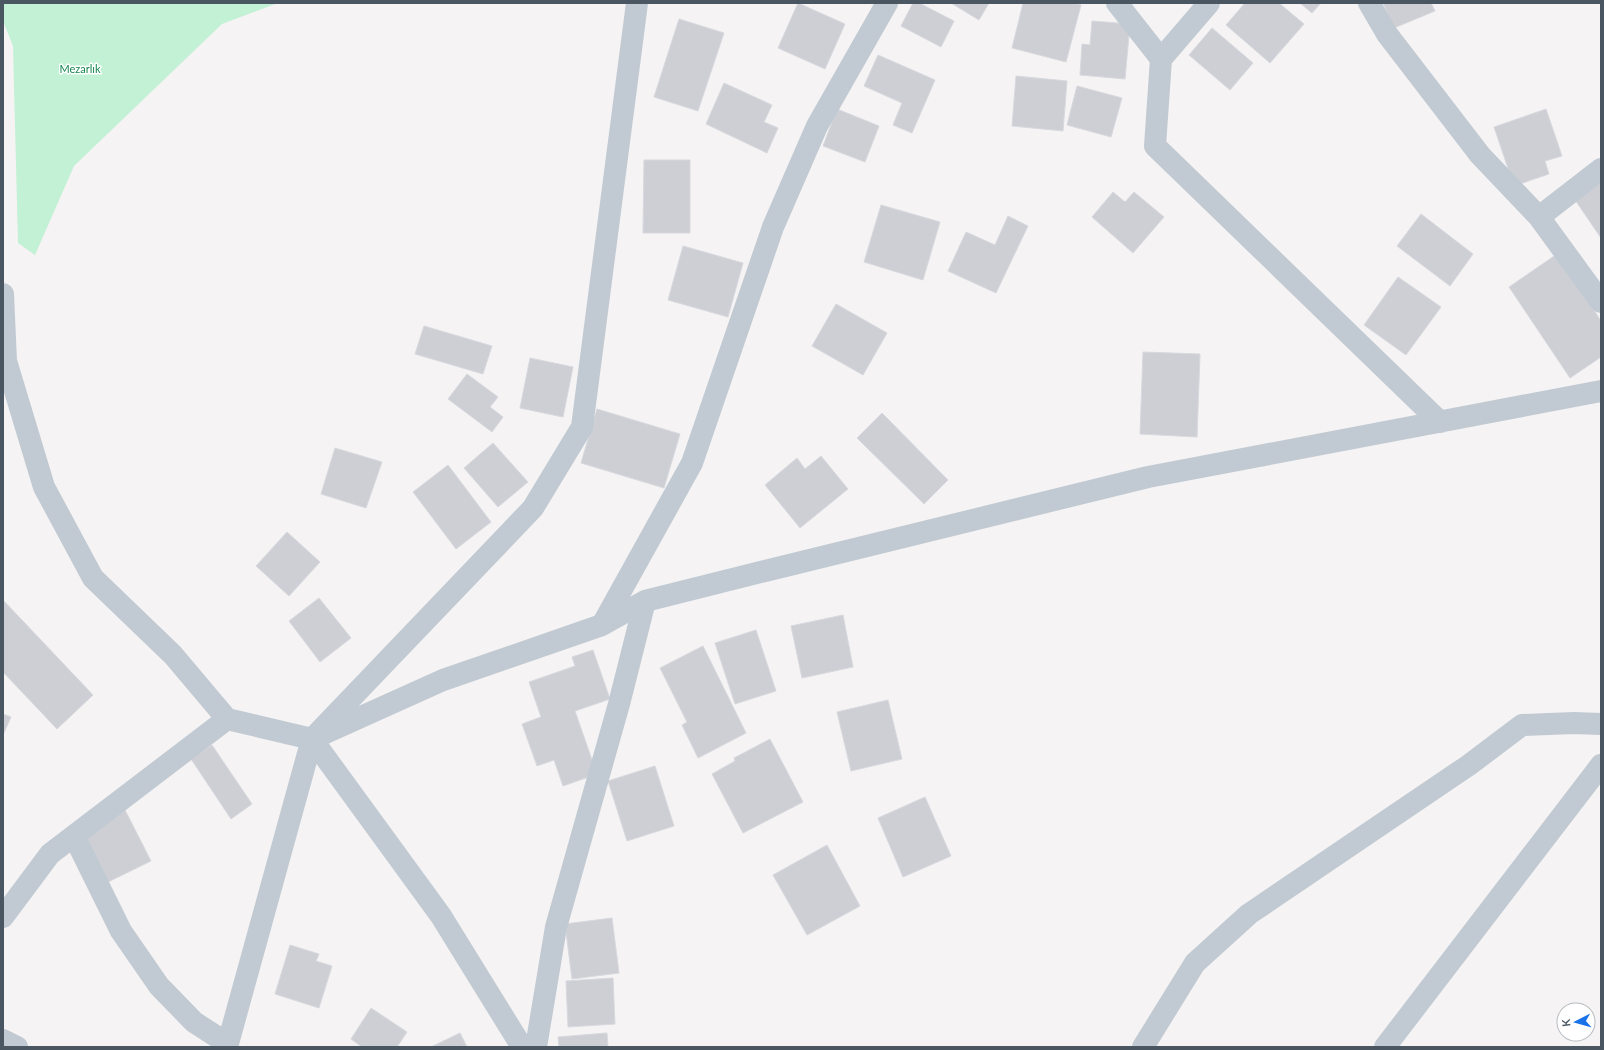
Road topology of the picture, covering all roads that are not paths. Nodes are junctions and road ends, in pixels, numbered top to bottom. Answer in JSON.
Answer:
{"nodes":[{"id":1,"x":637,"y":3,"type":"edge"},
{"id":2,"x":887,"y":3,"type":"edge"},
{"id":3,"x":1116,"y":3,"type":"edge"},
{"id":4,"x":1209,"y":3,"type":"edge"},
{"id":5,"x":1369,"y":3,"type":"edge"},
{"id":6,"x":1161,"y":59,"type":"junction"},
{"id":7,"x":1601,"y":170,"type":"edge"},
{"id":8,"x":1539,"y":217,"type":"junction"},
{"id":9,"x":3,"y":294,"type":"edge"},
{"id":10,"x":1601,"y":302,"type":"edge"},
{"id":11,"x":4,"y":335,"type":"edge"},
{"id":12,"x":1601,"y":391,"type":"edge"},
{"id":13,"x":1440,"y":422,"type":"junction"},
{"id":14,"x":645,"y":602,"type":"junction"},
{"id":15,"x":602,"y":625,"type":"junction"},
{"id":16,"x":227,"y":719,"type":"junction"},
{"id":17,"x":1601,"y":724,"type":"edge"},
{"id":18,"x":312,"y":739,"type":"junction"},
{"id":19,"x":1601,"y":765,"type":"edge"},
{"id":20,"x":74,"y":836,"type":"junction"},
{"id":21,"x":7,"y":902,"type":"edge"},
{"id":22,"x":3,"y":1040,"type":"edge"},
{"id":23,"x":228,"y":1046,"type":"edge"},
{"id":24,"x":17,"y":1047,"type":"edge"},
{"id":25,"x":522,"y":1047,"type":"edge"},
{"id":26,"x":536,"y":1047,"type":"edge"},
{"id":27,"x":1143,"y":1047,"type":"edge"},
{"id":28,"x":1384,"y":1047,"type":"edge"}],
"edges":[{"from":1,"to":18,"type":"street"},
{"from":2,"to":15,"type":"street"},
{"from":3,"to":6,"type":"street"},
{"from":4,"to":6,"type":"street"},
{"from":5,"to":8,"type":"street"},
{"from":6,"to":13,"type":"street"},
{"from":7,"to":8,"type":"street"},
{"from":8,"to":10,"type":"street"},
{"from":9,"to":11,"type":"street"},
{"from":11,"to":16,"type":"street"},
{"from":12,"to":13,"type":"street"},
{"from":13,"to":14,"type":"street"},
{"from":14,"to":15,"type":"street"},
{"from":14,"to":26,"type":"street"},
{"from":15,"to":18,"type":"street"},
{"from":16,"to":18,"type":"street"},
{"from":16,"to":20,"type":"street"},
{"from":17,"to":27,"type":"street"},
{"from":18,"to":23,"type":"street"},
{"from":18,"to":25,"type":"street"},
{"from":19,"to":28,"type":"street"},
{"from":20,"to":21,"type":"street"},
{"from":20,"to":23,"type":"street"},
{"from":22,"to":24,"type":"street"}]}
